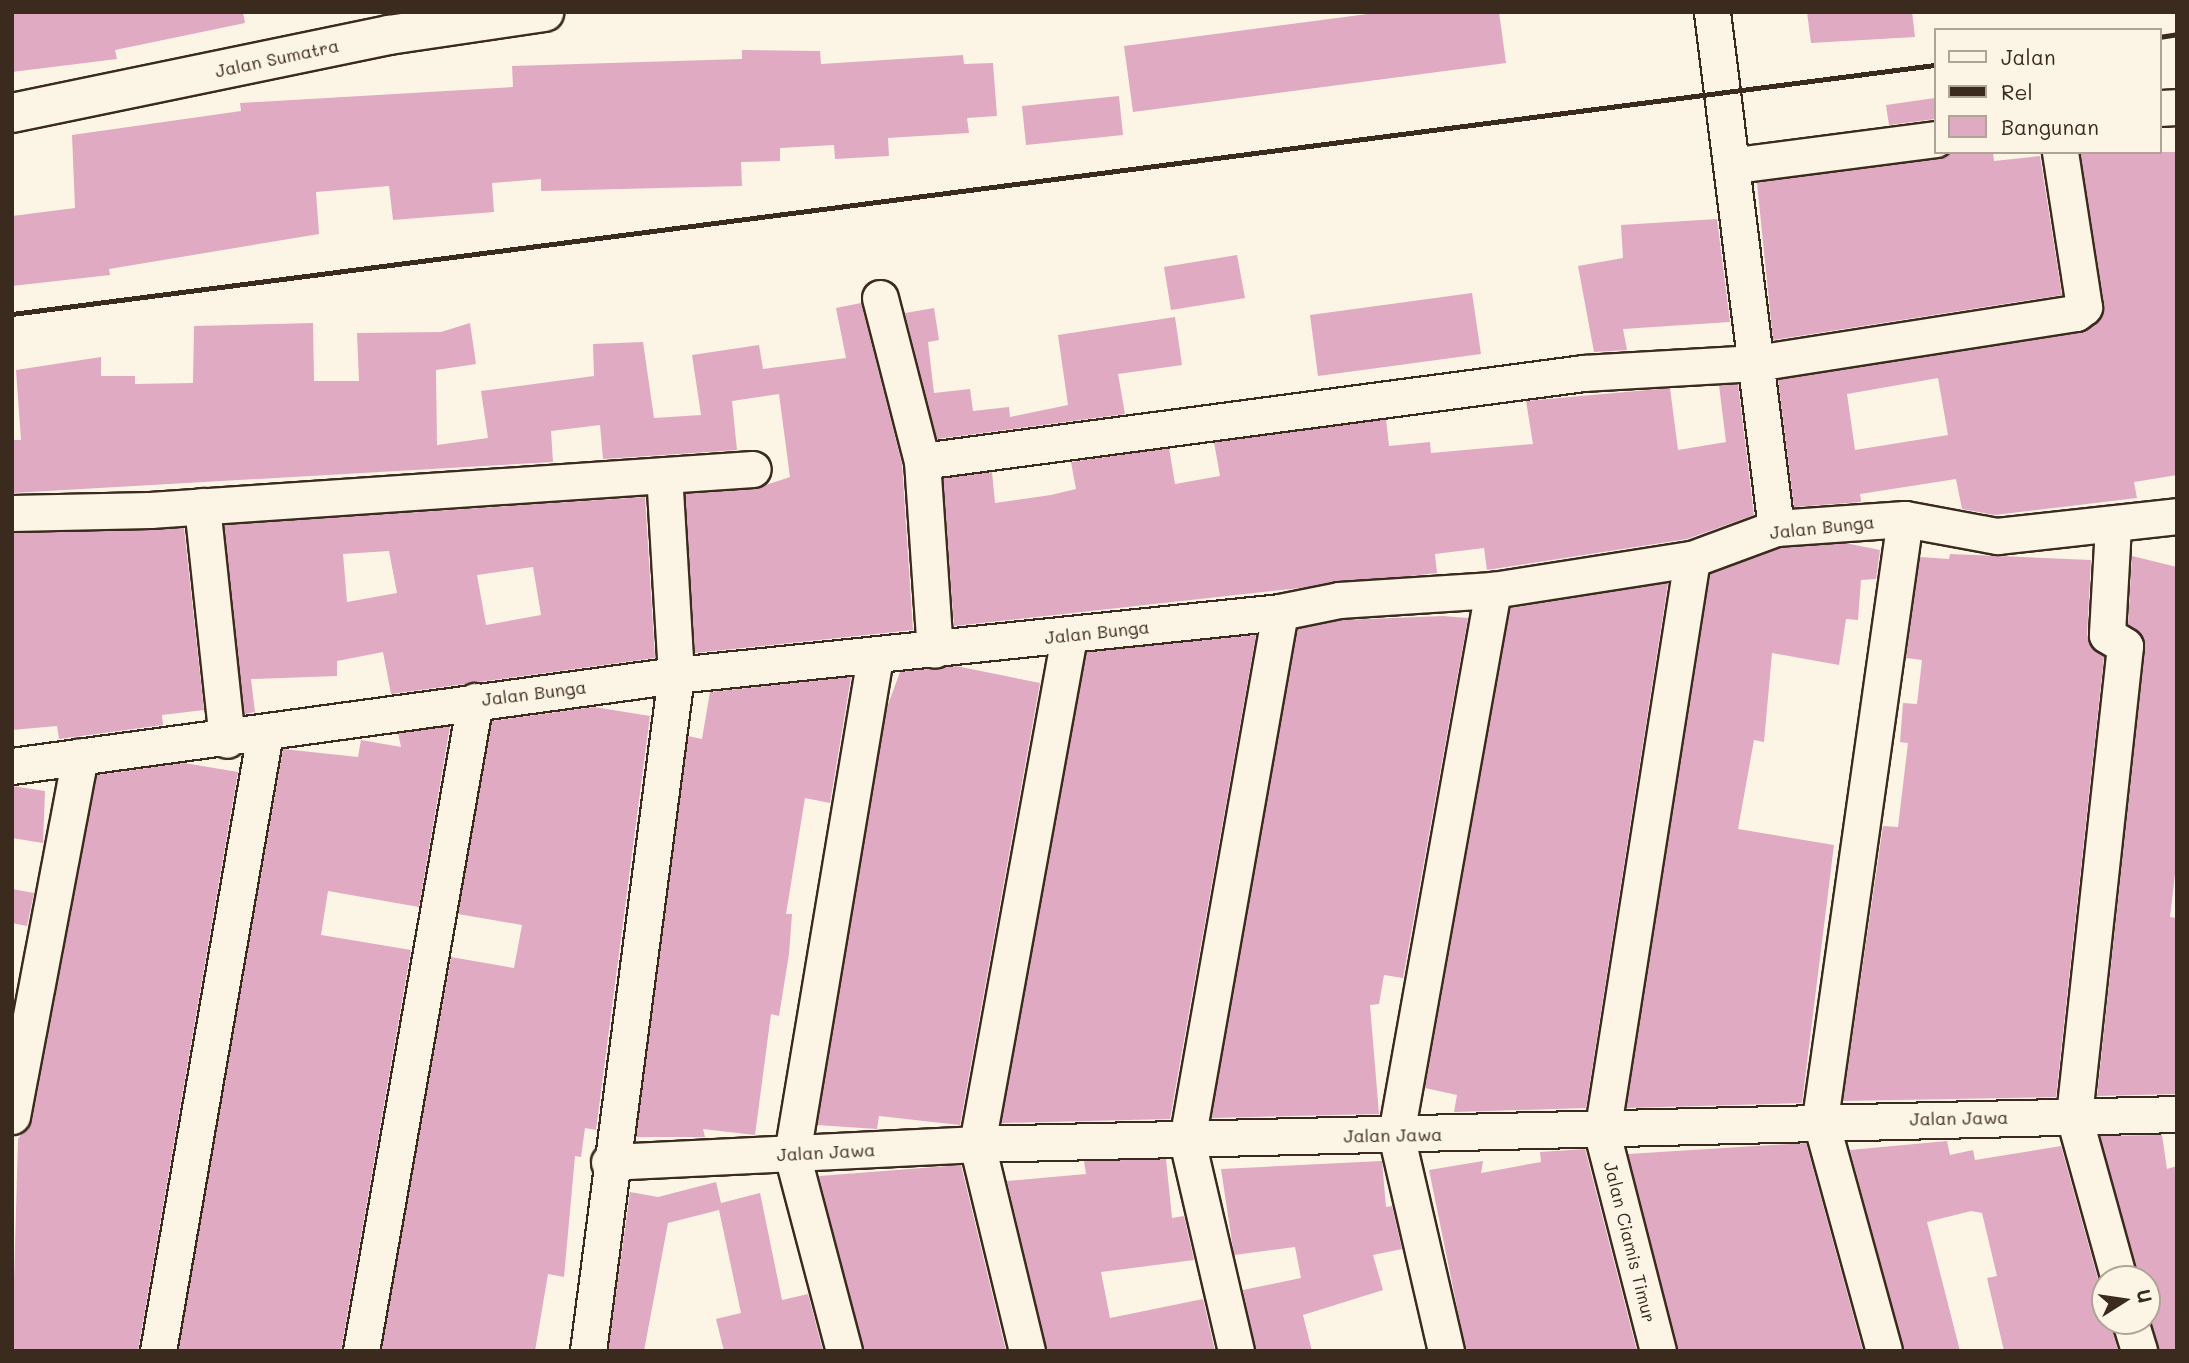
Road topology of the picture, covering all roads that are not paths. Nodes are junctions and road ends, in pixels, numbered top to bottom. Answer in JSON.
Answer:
{"nodes":[{"id":1,"x":544,"y":12,"type":"edge"},
{"id":2,"x":1712,"y":12,"type":"edge"},
{"id":3,"x":393,"y":24,"type":"edge"},
{"id":4,"x":12,"y":113,"type":"edge"},
{"id":5,"x":1934,"y":139,"type":"edge"},
{"id":6,"x":2060,"y":154,"type":"edge"},
{"id":7,"x":1736,"y":165,"type":"junction"},
{"id":8,"x":880,"y":298,"type":"dead end"},
{"id":9,"x":1756,"y":363,"type":"junction"},
{"id":10,"x":922,"y":461,"type":"junction"},
{"id":11,"x":753,"y":469,"type":"dead end"},
{"id":12,"x":664,"y":475,"type":"junction"},
{"id":13,"x":202,"y":506,"type":"junction"},
{"id":14,"x":12,"y":513,"type":"edge"},
{"id":15,"x":2177,"y":516,"type":"edge"},
{"id":16,"x":1905,"y":519,"type":"junction"},
{"id":17,"x":2113,"y":526,"type":"junction"},
{"id":18,"x":1776,"y":528,"type":"junction"},
{"id":19,"x":1692,"y":559,"type":"junction"},
{"id":20,"x":1493,"y":590,"type":"junction"},
{"id":21,"x":1280,"y":612,"type":"junction"},
{"id":22,"x":1069,"y":636,"type":"junction"},
{"id":23,"x":935,"y":650,"type":"junction"},
{"id":24,"x":875,"y":657,"type":"junction"},
{"id":25,"x":676,"y":675,"type":"junction"},
{"id":26,"x":475,"y":701,"type":"junction"},
{"id":27,"x":265,"y":733,"type":"junction"},
{"id":28,"x":227,"y":740,"type":"junction"},
{"id":29,"x":80,"y":757,"type":"junction"},
{"id":30,"x":12,"y":766,"type":"edge"},
{"id":31,"x":2177,"y":1114,"type":"edge"},
{"id":32,"x":12,"y":1116,"type":"edge"},
{"id":33,"x":2074,"y":1117,"type":"junction"},
{"id":34,"x":1820,"y":1119,"type":"junction"},
{"id":35,"x":1602,"y":1133,"type":"junction"},
{"id":36,"x":1396,"y":1134,"type":"junction"},
{"id":37,"x":1187,"y":1140,"type":"junction"},
{"id":38,"x":977,"y":1144,"type":"junction"},
{"id":39,"x":792,"y":1154,"type":"junction"},
{"id":40,"x":609,"y":1162,"type":"junction"},
{"id":41,"x":2115,"y":1265,"type":"edge"},
{"id":42,"x":158,"y":1351,"type":"edge"},
{"id":43,"x":361,"y":1351,"type":"edge"},
{"id":44,"x":588,"y":1351,"type":"edge"},
{"id":45,"x":844,"y":1351,"type":"edge"},
{"id":46,"x":1027,"y":1351,"type":"edge"},
{"id":47,"x":1236,"y":1351,"type":"edge"},
{"id":48,"x":1446,"y":1351,"type":"edge"},
{"id":49,"x":1658,"y":1351,"type":"edge"},
{"id":50,"x":1884,"y":1351,"type":"edge"}],
"edges":[{"from":1,"to":3,"type":"highway","name":"Jalan Sumatra"},
{"from":2,"to":7,"type":"street"},
{"from":3,"to":4,"type":"highway","name":"Jalan Sumatra"},
{"from":5,"to":7,"type":"street"},
{"from":6,"to":9,"type":"street"},
{"from":7,"to":9,"type":"street"},
{"from":8,"to":10,"type":"street"},
{"from":9,"to":10,"type":"street"},
{"from":9,"to":18,"type":"street"},
{"from":10,"to":23,"type":"street"},
{"from":11,"to":12,"type":"street"},
{"from":12,"to":13,"type":"street"},
{"from":12,"to":25,"type":"street"},
{"from":13,"to":14,"type":"street"},
{"from":13,"to":28,"type":"street"},
{"from":15,"to":17,"type":"street","name":"Jalan Bunga"},
{"from":16,"to":17,"type":"street","name":"Jalan Bunga"},
{"from":16,"to":18,"type":"street","name":"Jalan Bunga"},
{"from":16,"to":34,"type":"street"},
{"from":17,"to":33,"type":"street"},
{"from":18,"to":19,"type":"street","name":"Jalan Bunga"},
{"from":19,"to":20,"type":"street","name":"Jalan Bunga"},
{"from":19,"to":35,"type":"street"},
{"from":20,"to":21,"type":"street","name":"Jalan Bunga"},
{"from":20,"to":36,"type":"street"},
{"from":21,"to":22,"type":"street","name":"Jalan Bunga"},
{"from":21,"to":37,"type":"street"},
{"from":22,"to":23,"type":"street","name":"Jalan Bunga"},
{"from":22,"to":38,"type":"street"},
{"from":23,"to":24,"type":"street","name":"Jalan Bunga"},
{"from":24,"to":25,"type":"street","name":"Jalan Bunga"},
{"from":24,"to":39,"type":"street"},
{"from":25,"to":26,"type":"street","name":"Jalan Bunga"},
{"from":25,"to":40,"type":"street"},
{"from":26,"to":27,"type":"street","name":"Jalan Bunga"},
{"from":26,"to":43,"type":"street"},
{"from":27,"to":28,"type":"street","name":"Jalan Bunga"},
{"from":27,"to":42,"type":"street"},
{"from":28,"to":29,"type":"street","name":"Jalan Bunga"},
{"from":29,"to":30,"type":"street","name":"Jalan Bunga"},
{"from":29,"to":32,"type":"street"},
{"from":31,"to":33,"type":"street","name":"Jalan Jawa"},
{"from":33,"to":34,"type":"street","name":"Jalan Jawa"},
{"from":33,"to":41,"type":"street"},
{"from":34,"to":35,"type":"street","name":"Jalan Jawa"},
{"from":34,"to":50,"type":"street"},
{"from":35,"to":36,"type":"street","name":"Jalan Jawa"},
{"from":35,"to":49,"type":"street","name":"Jalan Ciamis Timur"},
{"from":36,"to":37,"type":"street","name":"Jalan Jawa"},
{"from":36,"to":48,"type":"street"},
{"from":37,"to":38,"type":"street","name":"Jalan Jawa"},
{"from":37,"to":47,"type":"street"},
{"from":38,"to":39,"type":"street","name":"Jalan Jawa"},
{"from":38,"to":46,"type":"street"},
{"from":39,"to":40,"type":"street","name":"Jalan Jawa"},
{"from":39,"to":45,"type":"street"},
{"from":40,"to":44,"type":"street"}]}
